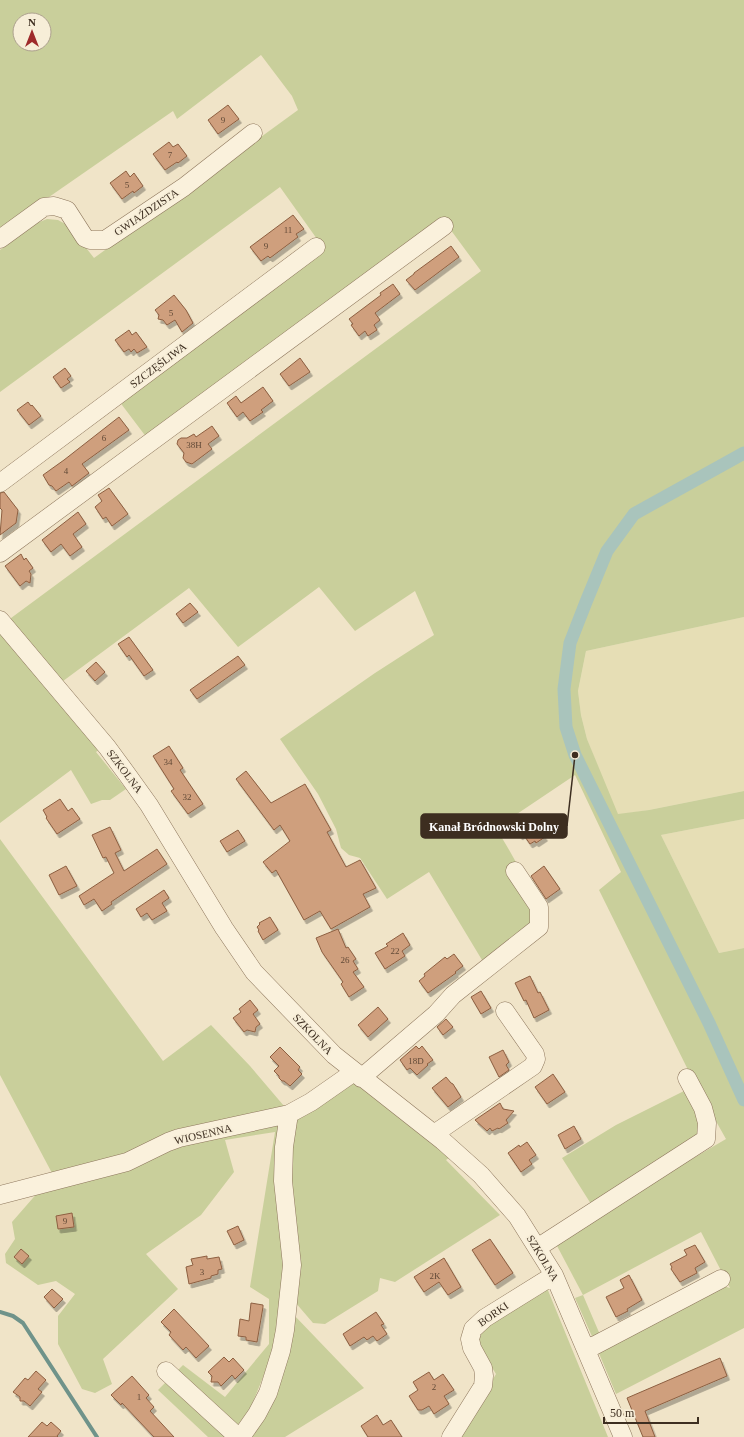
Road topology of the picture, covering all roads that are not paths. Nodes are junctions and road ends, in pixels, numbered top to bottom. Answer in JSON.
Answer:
{"nodes":[{"id":1,"x":253,"y":133,"type":"dead end"},
{"id":2,"x":444,"y":226,"type":"dead end"},
{"id":3,"x":0,"y":240,"type":"edge"},
{"id":4,"x":316,"y":247,"type":"dead end"},
{"id":5,"x":0,"y":483,"type":"edge"},
{"id":6,"x":0,"y":553,"type":"edge"},
{"id":7,"x":0,"y":620,"type":"edge"},
{"id":8,"x":515,"y":871,"type":"dead end"},
{"id":9,"x":505,"y":1011,"type":"dead end"},
{"id":10,"x":358,"y":1075,"type":"junction"},
{"id":11,"x":687,"y":1078,"type":"dead end"},
{"id":12,"x":289,"y":1114,"type":"junction"},
{"id":13,"x":434,"y":1134,"type":"junction"},
{"id":14,"x":0,"y":1196,"type":"edge"},
{"id":15,"x":537,"y":1248,"type":"junction"},
{"id":16,"x":554,"y":1275,"type":"junction"},
{"id":17,"x":720,"y":1279,"type":"dead end"},
{"id":18,"x":586,"y":1350,"type":"junction"},
{"id":19,"x":166,"y":1371,"type":"dead end"},
{"id":20,"x":240,"y":1437,"type":"edge"},
{"id":21,"x":451,"y":1437,"type":"edge"},
{"id":22,"x":622,"y":1437,"type":"edge"}],
"edges":[{"from":1,"to":3,"type":"street","name":"GWIAŹDZISTA"},
{"from":2,"to":6,"type":"street"},
{"from":4,"to":5,"type":"street","name":"SZCZĘŚLIWA"},
{"from":7,"to":10,"type":"street","name":"SZKOLNA"},
{"from":8,"to":10,"type":"street","name":"WIOSENNA"},
{"from":9,"to":13,"type":"street"},
{"from":10,"to":12,"type":"street","name":"WIOSENNA"},
{"from":10,"to":13,"type":"street","name":"SZKOLNA"},
{"from":11,"to":15,"type":"street"},
{"from":12,"to":14,"type":"street","name":"WIOSENNA"},
{"from":12,"to":20,"type":"street"},
{"from":13,"to":15,"type":"street","name":"SZKOLNA"},
{"from":15,"to":16,"type":"street","name":"SZKOLNA"},
{"from":16,"to":18,"type":"street","name":"SZKOLNA"},
{"from":16,"to":21,"type":"street","name":"BORKI"},
{"from":17,"to":18,"type":"street"},
{"from":18,"to":22,"type":"street","name":"SZKOLNA"},
{"from":19,"to":20,"type":"street"}]}
